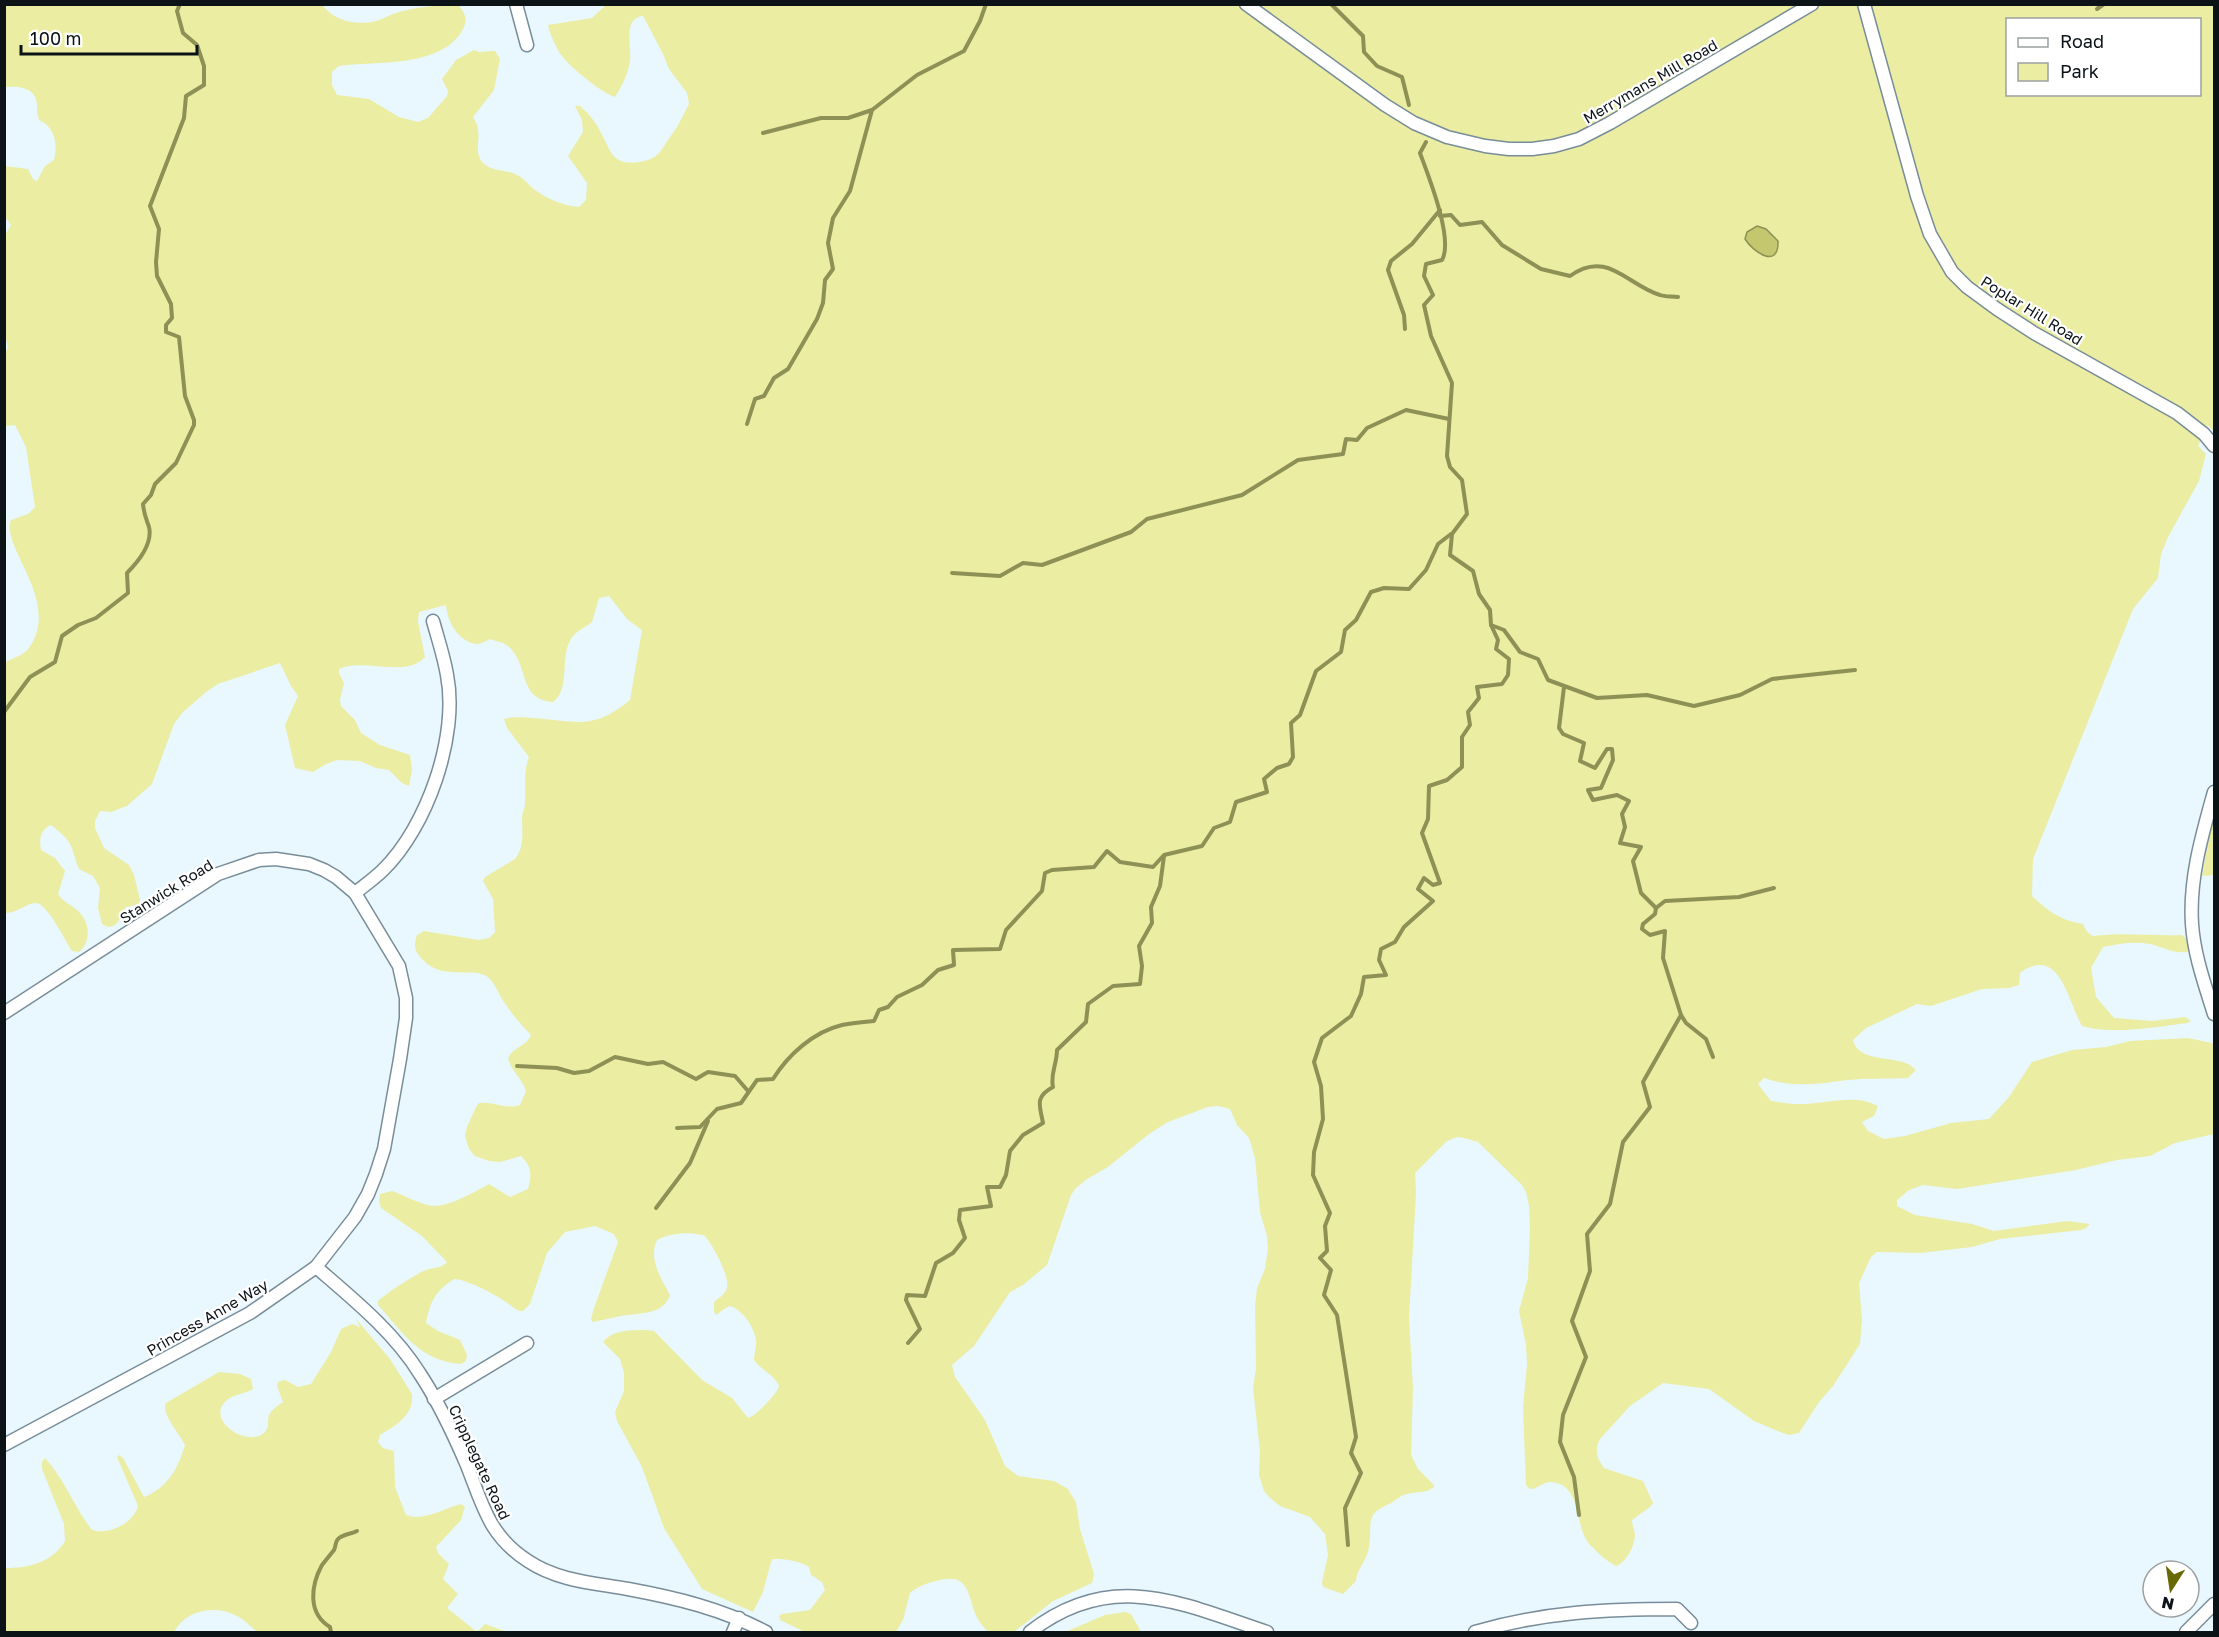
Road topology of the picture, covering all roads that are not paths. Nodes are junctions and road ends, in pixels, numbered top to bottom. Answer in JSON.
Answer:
{"nodes":[{"id":1,"x":516,"y":4,"type":"edge"},
{"id":2,"x":1246,"y":4,"type":"edge"},
{"id":3,"x":1812,"y":4,"type":"edge"},
{"id":4,"x":1864,"y":4,"type":"edge"},
{"id":5,"x":527,"y":45,"type":"dead end"},
{"id":6,"x":2214,"y":446,"type":"edge"},
{"id":7,"x":433,"y":621,"type":"dead end"},
{"id":8,"x":2214,"y":792,"type":"edge"},
{"id":9,"x":355,"y":893,"type":"junction"},
{"id":10,"x":4,"y":1013,"type":"edge"},
{"id":11,"x":2214,"y":1014,"type":"edge"},
{"id":12,"x":316,"y":1267,"type":"junction"},
{"id":13,"x":527,"y":1343,"type":"dead end"},
{"id":14,"x":434,"y":1399,"type":"junction"},
{"id":15,"x":4,"y":1445,"type":"edge"},
{"id":16,"x":2214,"y":1604,"type":"edge"},
{"id":17,"x":739,"y":1618,"type":"junction"},
{"id":18,"x":1690,"y":1623,"type":"dead end"},
{"id":19,"x":733,"y":1632,"type":"edge"},
{"id":20,"x":766,"y":1632,"type":"edge"},
{"id":21,"x":1030,"y":1632,"type":"edge"},
{"id":22,"x":1267,"y":1632,"type":"edge"},
{"id":23,"x":1475,"y":1632,"type":"edge"},
{"id":24,"x":2186,"y":1632,"type":"edge"}],
"edges":[{"from":1,"to":5,"type":"street"},
{"from":2,"to":3,"type":"street","name":"Merrymans Mill Road"},
{"from":4,"to":6,"type":"street","name":"Poplar Hill Road"},
{"from":7,"to":9,"type":"street"},
{"from":8,"to":11,"type":"street"},
{"from":9,"to":10,"type":"street","name":"Stanwick Road"},
{"from":9,"to":12,"type":"street","name":"Princess Anne Way"},
{"from":12,"to":14,"type":"street","name":"Cripplegate Road"},
{"from":12,"to":15,"type":"street","name":"Princess Anne Way"},
{"from":13,"to":14,"type":"street"},
{"from":14,"to":17,"type":"street","name":"Cripplegate Road"},
{"from":16,"to":24,"type":"street"},
{"from":17,"to":19,"type":"street"},
{"from":17,"to":20,"type":"street","name":"Cripplegate Road"},
{"from":18,"to":23,"type":"street"},
{"from":21,"to":22,"type":"street"}]}
